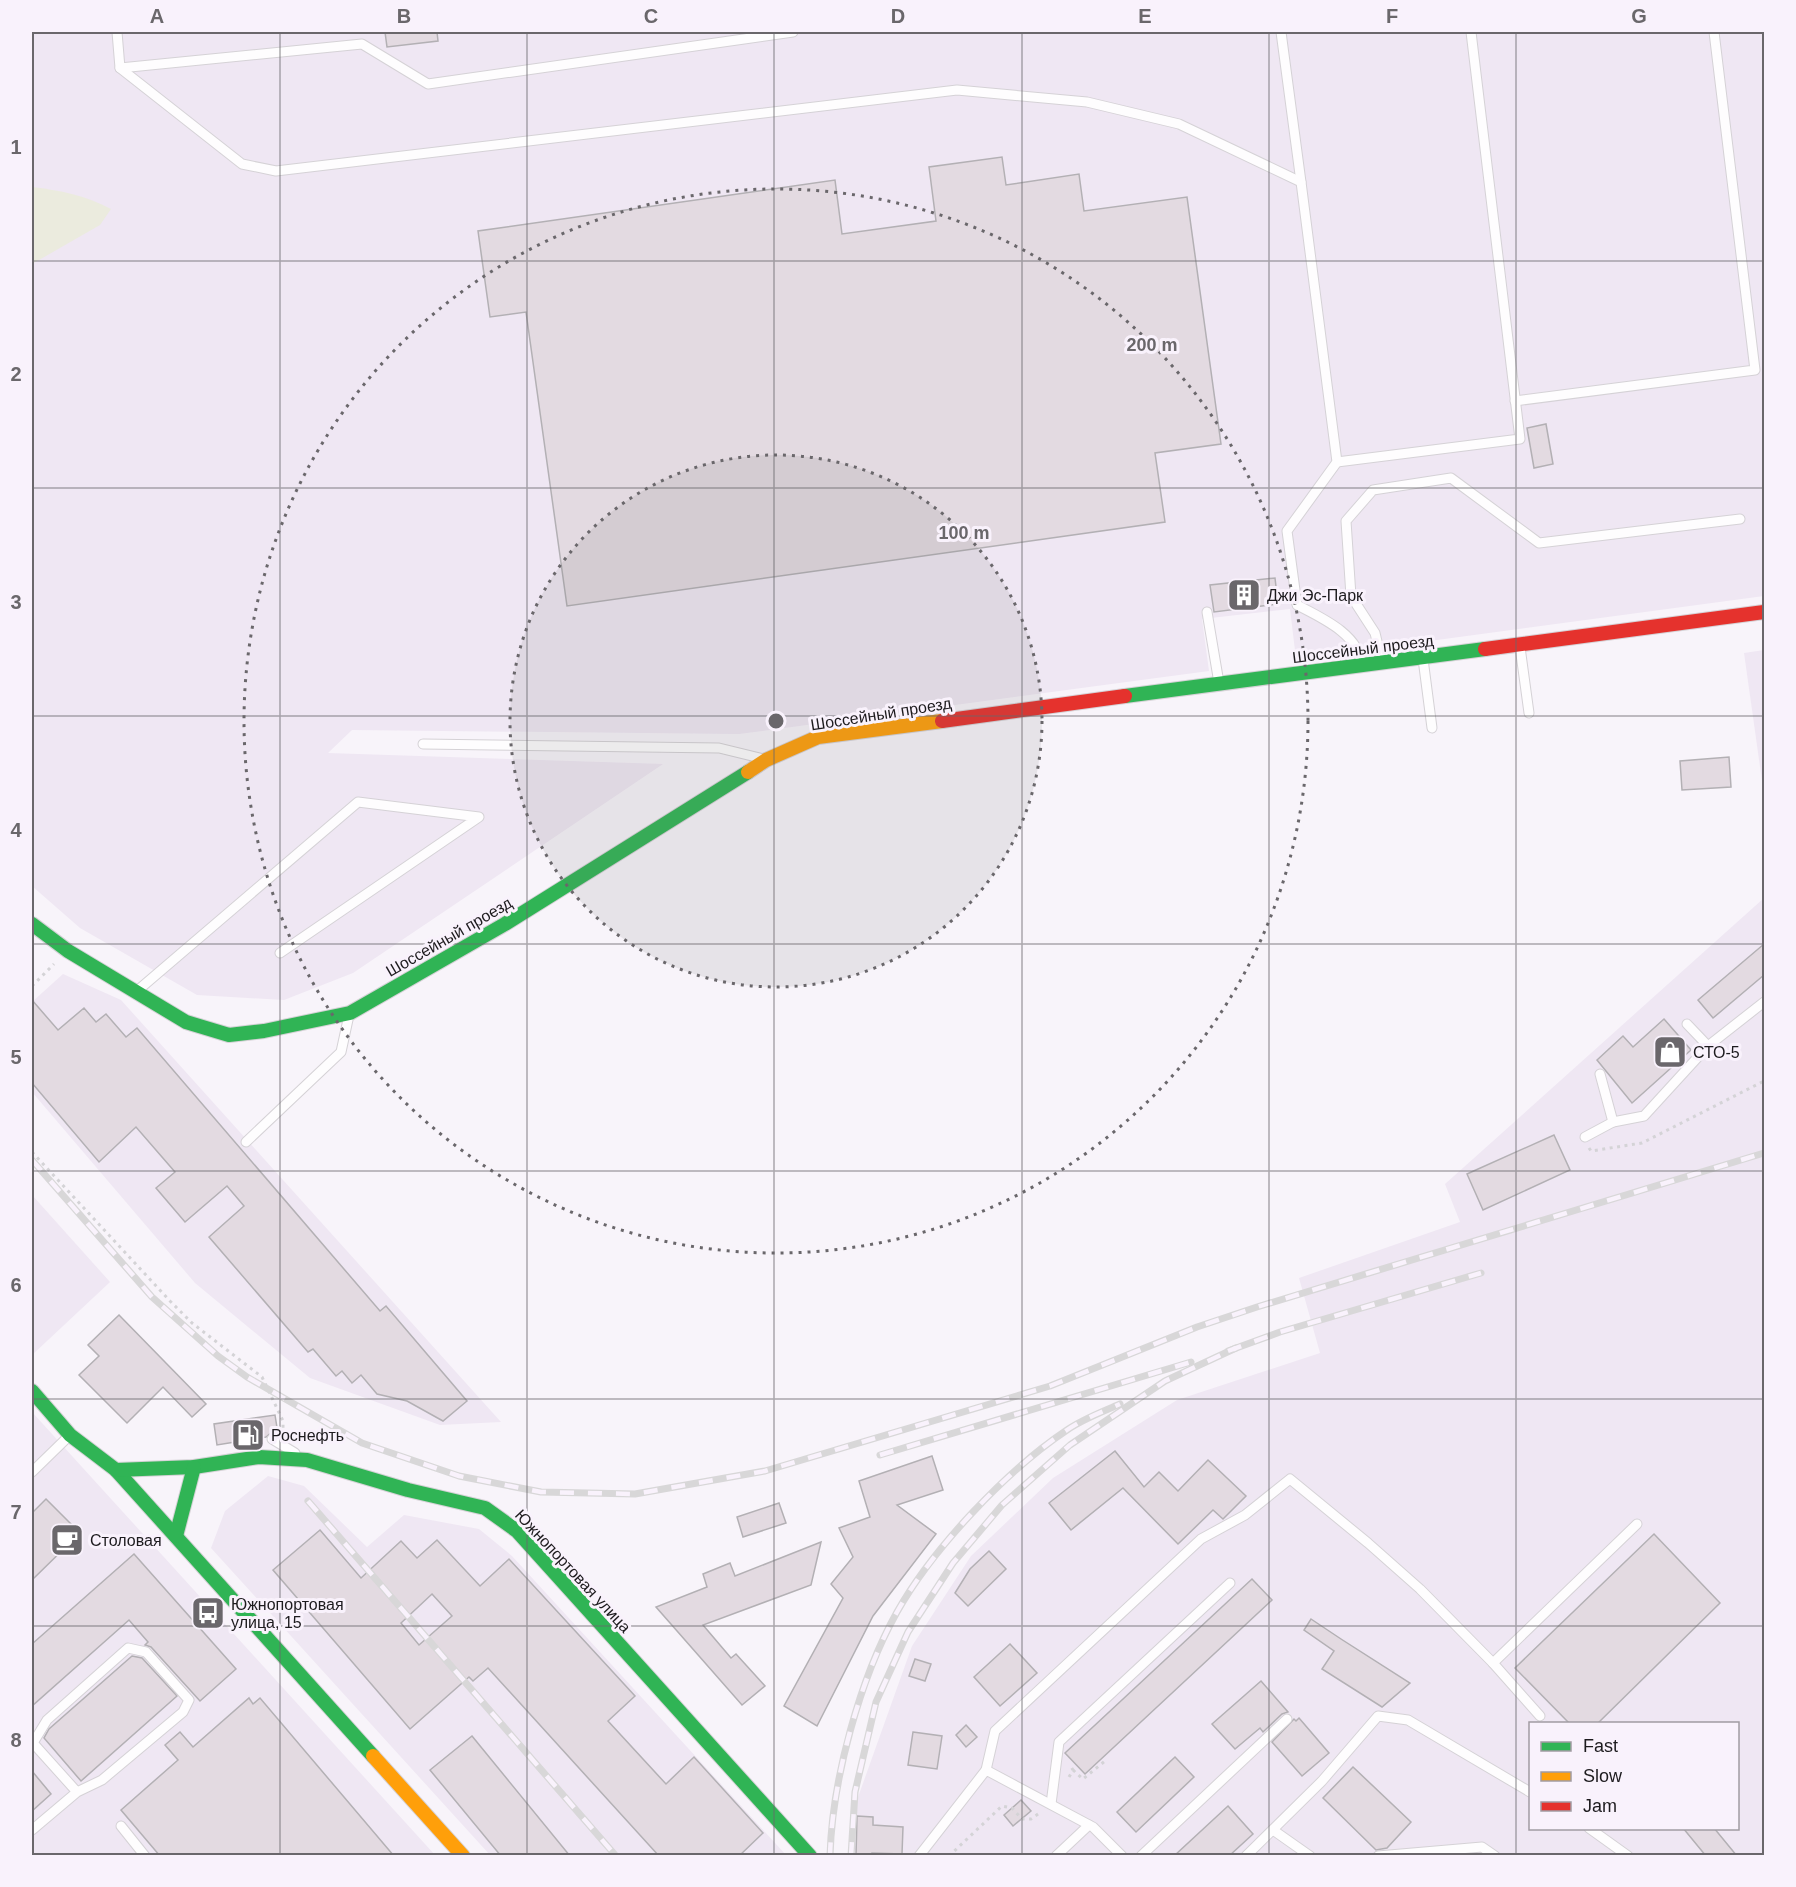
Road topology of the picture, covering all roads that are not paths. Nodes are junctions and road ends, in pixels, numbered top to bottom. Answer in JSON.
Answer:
{"nodes":[{"id":1,"x":117,"y":32,"type":"edge"},
{"id":2,"x":793,"y":32,"type":"edge"},
{"id":3,"x":1281,"y":32,"type":"edge"},
{"id":4,"x":1470,"y":32,"type":"edge"},
{"id":5,"x":1714,"y":32,"type":"edge"},
{"id":6,"x":120,"y":68,"type":"junction"},
{"id":7,"x":1301,"y":182,"type":"junction"},
{"id":8,"x":1515,"y":401,"type":"junction"},
{"id":9,"x":1337,"y":462,"type":"junction"},
{"id":10,"x":1740,"y":519,"type":"dead end"},
{"id":11,"x":1207,"y":612,"type":"dead end"},
{"id":12,"x":1764,"y":612,"type":"edge"},
{"id":13,"x":1520,"y":645,"type":"junction"},
{"id":14,"x":1423,"y":658,"type":"junction"},
{"id":15,"x":1382,"y":662,"type":"junction"},
{"id":16,"x":1361,"y":665,"type":"junction"},
{"id":17,"x":1219,"y":685,"type":"junction"},
{"id":18,"x":1529,"y":713,"type":"dead end"},
{"id":19,"x":1432,"y":728,"type":"dead end"},
{"id":20,"x":423,"y":744,"type":"dead end"},
{"id":21,"x":766,"y":760,"type":"junction"},
{"id":22,"x":32,"y":924,"type":"edge"},
{"id":23,"x":280,"y":953,"type":"dead end"},
{"id":24,"x":136,"y":992,"type":"junction"},
{"id":25,"x":1764,"y":1002,"type":"edge"},
{"id":26,"x":350,"y":1013,"type":"junction"},
{"id":27,"x":1687,"y":1024,"type":"dead end"},
{"id":28,"x":1708,"y":1046,"type":"junction"},
{"id":29,"x":1600,"y":1074,"type":"dead end"},
{"id":30,"x":1613,"y":1122,"type":"junction"},
{"id":31,"x":1585,"y":1137,"type":"road end"},
{"id":32,"x":246,"y":1142,"type":"dead end"},
{"id":33,"x":32,"y":1391,"type":"edge"},
{"id":34,"x":70,"y":1435,"type":"junction"},
{"id":35,"x":275,"y":1441,"type":"road end"},
{"id":36,"x":307,"y":1460,"type":"junction"},
{"id":37,"x":194,"y":1467,"type":"junction"},
{"id":38,"x":116,"y":1470,"type":"junction"},
{"id":39,"x":32,"y":1472,"type":"edge"},
{"id":40,"x":1637,"y":1524,"type":"dead end"},
{"id":41,"x":176,"y":1536,"type":"junction"},
{"id":42,"x":1230,"y":1583,"type":"dead end"},
{"id":43,"x":1493,"y":1663,"type":"junction"},
{"id":44,"x":1540,"y":1716,"type":"dead end"},
{"id":45,"x":1287,"y":1719,"type":"dead end"},
{"id":46,"x":986,"y":1770,"type":"junction"},
{"id":47,"x":1529,"y":1791,"type":"edge"},
{"id":48,"x":77,"y":1792,"type":"junction"},
{"id":49,"x":1051,"y":1804,"type":"junction"},
{"id":50,"x":1089,"y":1825,"type":"junction"},
{"id":51,"x":121,"y":1826,"type":"dead end"},
{"id":52,"x":32,"y":1830,"type":"edge"},
{"id":53,"x":1273,"y":1830,"type":"junction"},
{"id":54,"x":1592,"y":1830,"type":"edge"},
{"id":55,"x":145,"y":1856,"type":"edge"},
{"id":56,"x":463,"y":1856,"type":"edge"},
{"id":57,"x":810,"y":1856,"type":"edge"},
{"id":58,"x":919,"y":1856,"type":"edge"},
{"id":59,"x":1056,"y":1856,"type":"edge"},
{"id":60,"x":1122,"y":1856,"type":"edge"},
{"id":61,"x":1141,"y":1856,"type":"edge"},
{"id":62,"x":1246,"y":1856,"type":"edge"},
{"id":63,"x":1310,"y":1856,"type":"edge"},
{"id":64,"x":1378,"y":1856,"type":"edge"},
{"id":65,"x":1496,"y":1856,"type":"edge"},
{"id":66,"x":1628,"y":1856,"type":"edge"}],
"edges":[{"from":1,"to":6,"type":"lane"},
{"from":2,"to":6,"type":"lane"},
{"from":3,"to":7,"type":"lane"},
{"from":4,"to":8,"type":"lane"},
{"from":5,"to":8,"type":"lane"},
{"from":6,"to":7,"type":"lane"},
{"from":7,"to":9,"type":"lane"},
{"from":8,"to":9,"type":"lane"},
{"from":9,"to":16,"type":"lane"},
{"from":10,"to":15,"type":"lane"},
{"from":11,"to":17,"type":"lane"},
{"from":12,"to":13,"type":"street","name":"Шоссейный проезд"},
{"from":13,"to":14,"type":"street","name":"Шоссейный проезд"},
{"from":13,"to":18,"type":"lane"},
{"from":14,"to":15,"type":"street","name":"Шоссейный проезд"},
{"from":14,"to":19,"type":"lane"},
{"from":15,"to":16,"type":"street","name":"Шоссейный проезд"},
{"from":16,"to":17,"type":"street","name":"Шоссейный проезд"},
{"from":17,"to":21,"type":"street","name":"Шоссейный проезд"},
{"from":20,"to":21,"type":"lane"},
{"from":21,"to":26,"type":"street","name":"Шоссейный проезд"},
{"from":22,"to":24,"type":"street","name":"Шоссейный проезд"},
{"from":23,"to":24,"type":"lane"},
{"from":24,"to":26,"type":"street","name":"Шоссейный проезд"},
{"from":25,"to":28,"type":"lane"},
{"from":26,"to":32,"type":"lane"},
{"from":27,"to":28,"type":"lane"},
{"from":28,"to":30,"type":"lane"},
{"from":29,"to":30,"type":"lane"},
{"from":30,"to":31,"type":"lane"},
{"from":33,"to":34,"type":"street"},
{"from":34,"to":38,"type":"street"},
{"from":34,"to":39,"type":"lane"},
{"from":35,"to":36,"type":"lane"},
{"from":36,"to":37,"type":"street","name":"Южнопортовая улица"},
{"from":36,"to":57,"type":"street","name":"Южнопортовая улица"},
{"from":37,"to":38,"type":"street","name":"Южнопортовая улица"},
{"from":37,"to":41,"type":"street"},
{"from":38,"to":41,"type":"street"},
{"from":40,"to":43,"type":"lane"},
{"from":41,"to":56,"type":"street"},
{"from":42,"to":49,"type":"lane"},
{"from":43,"to":44,"type":"lane"},
{"from":43,"to":46,"type":"lane"},
{"from":45,"to":61,"type":"lane"},
{"from":46,"to":49,"type":"lane"},
{"from":46,"to":58,"type":"lane"},
{"from":47,"to":53,"type":"lane"},
{"from":48,"to":48,"type":"lane"},
{"from":48,"to":52,"type":"lane"},
{"from":49,"to":50,"type":"lane"},
{"from":50,"to":59,"type":"lane"},
{"from":50,"to":60,"type":"lane"},
{"from":51,"to":55,"type":"lane"},
{"from":53,"to":62,"type":"lane"},
{"from":53,"to":63,"type":"lane"},
{"from":54,"to":66,"type":"lane"},
{"from":64,"to":65,"type":"lane"}]}
